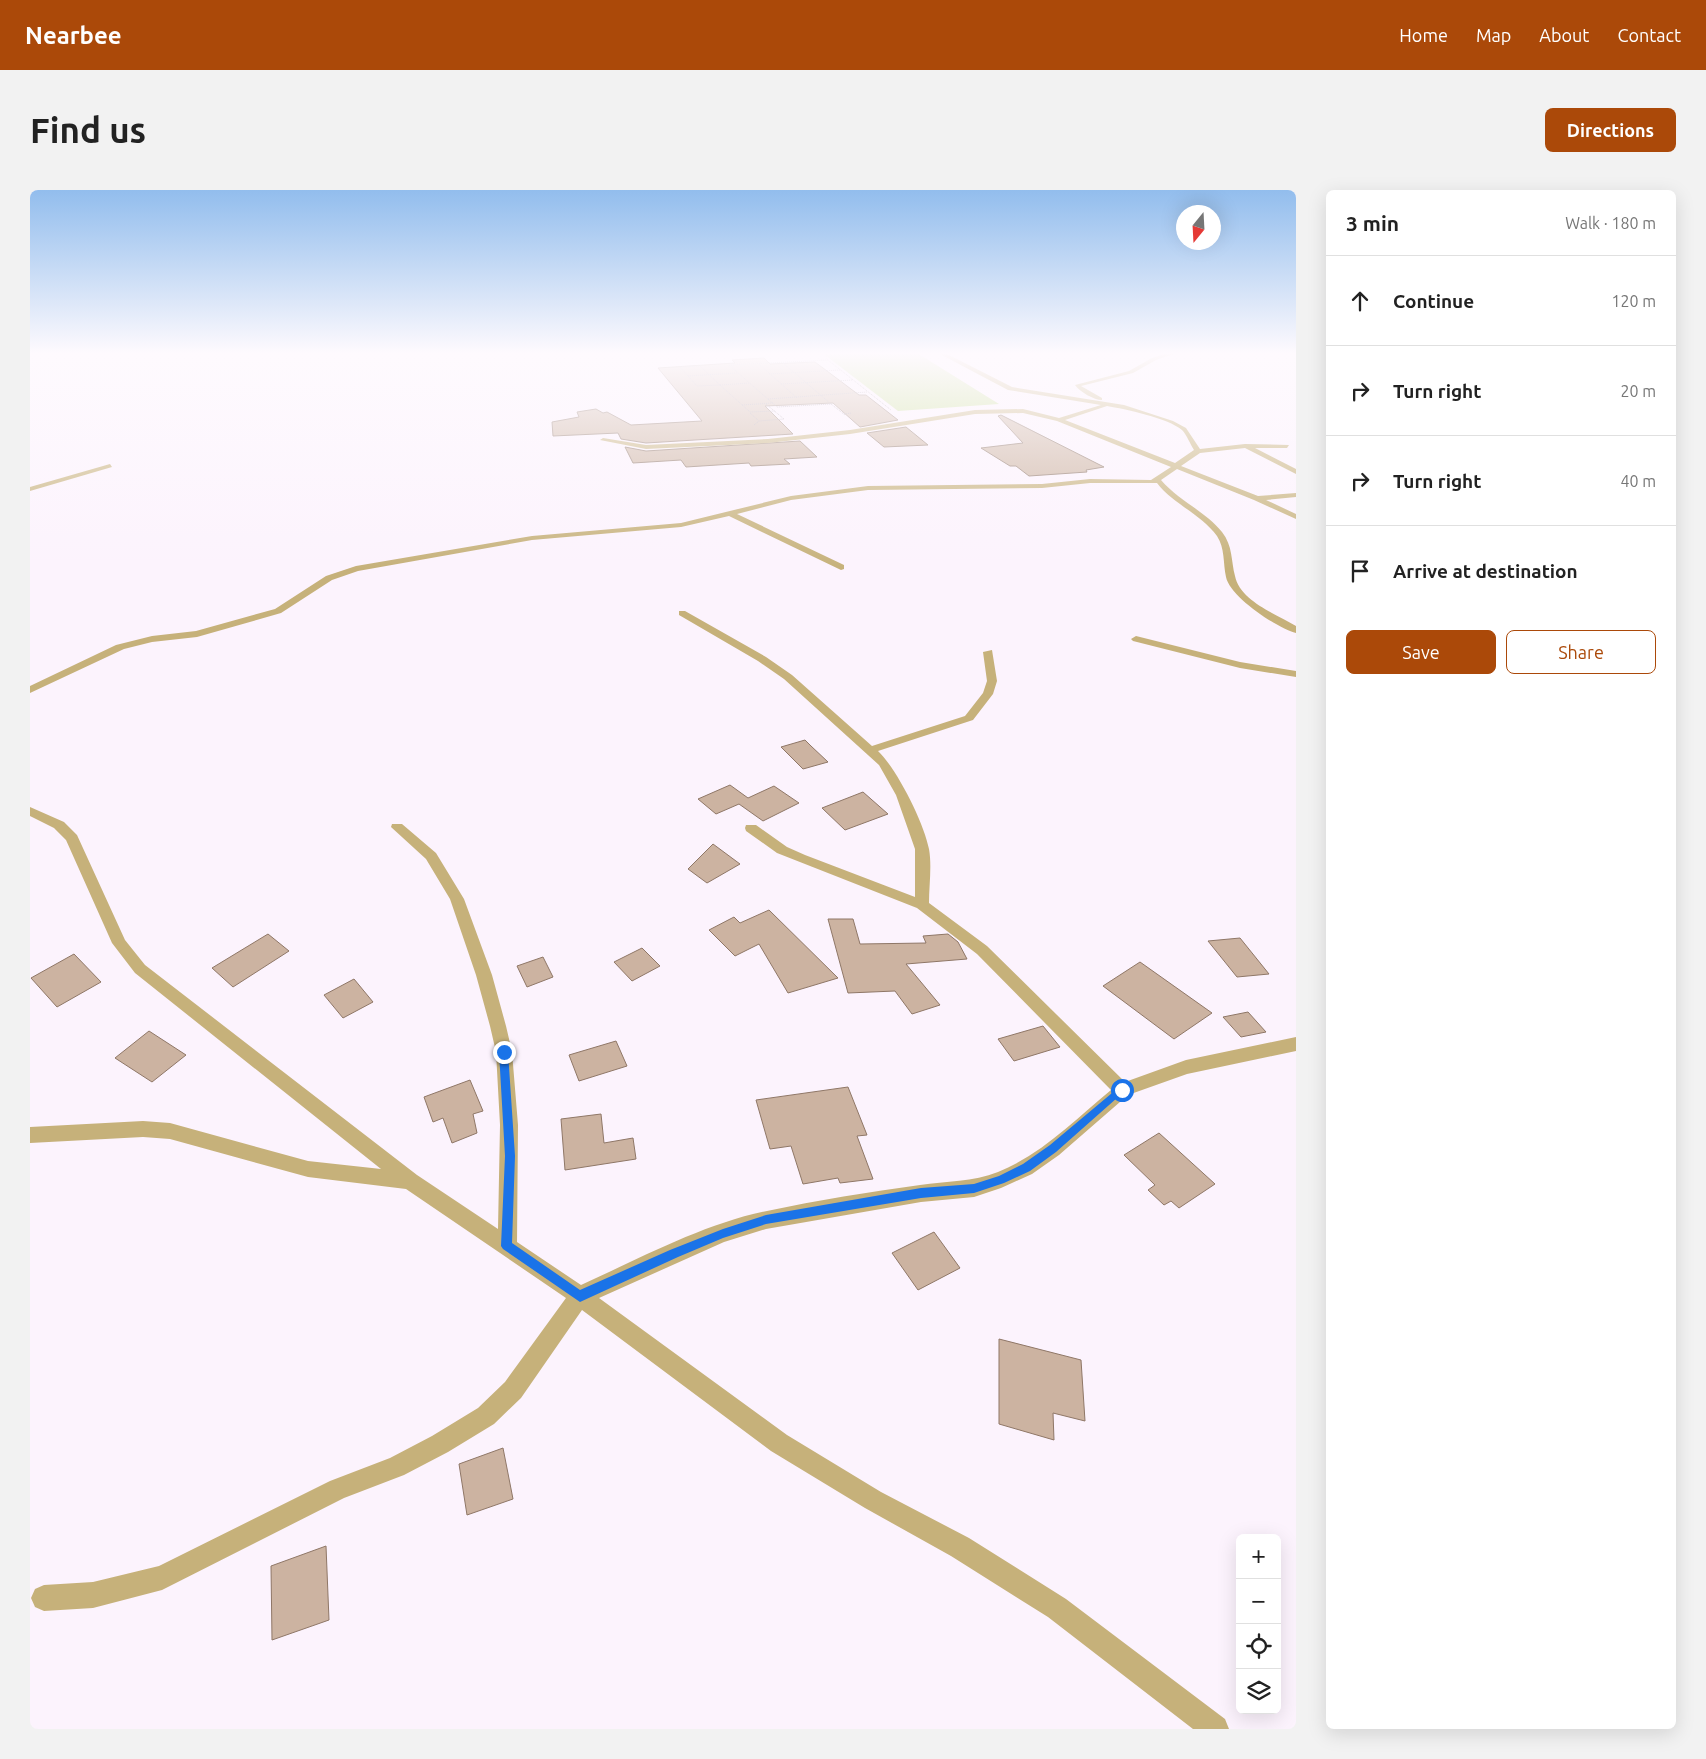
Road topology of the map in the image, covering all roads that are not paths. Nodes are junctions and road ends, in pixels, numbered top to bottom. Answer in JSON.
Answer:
{"nodes":[{"id":1,"x":892,"y":425,"type":"edge"},
{"id":2,"x":1071,"y":425,"type":"edge"},
{"id":3,"x":1173,"y":425,"type":"edge"},
{"id":4,"x":603,"y":440,"type":"dead end"},
{"id":5,"x":1245,"y":446,"type":"junction"},
{"id":6,"x":1287,"y":446,"type":"dead end"},
{"id":7,"x":1198,"y":450,"type":"junction"},
{"id":8,"x":110,"y":466,"type":"dead end"},
{"id":9,"x":1175,"y":466,"type":"junction"},
{"id":10,"x":1296,"y":472,"type":"edge"},
{"id":11,"x":1158,"y":480,"type":"junction"},
{"id":12,"x":30,"y":489,"type":"edge"},
{"id":13,"x":1296,"y":495,"type":"edge"},
{"id":14,"x":1257,"y":498,"type":"junction"},
{"id":15,"x":730,"y":513,"type":"junction"},
{"id":16,"x":1296,"y":517,"type":"edge"},
{"id":17,"x":841,"y":567,"type":"dead end"},
{"id":18,"x":682,"y":613,"type":"dead end"},
{"id":19,"x":1296,"y":621,"type":"edge"},
{"id":20,"x":1286,"y":623,"type":"junction"},
{"id":21,"x":1296,"y":630,"type":"edge"},
{"id":22,"x":1136,"y":639,"type":"dead end"},
{"id":23,"x":988,"y":652,"type":"dead end"},
{"id":24,"x":1296,"y":674,"type":"edge"},
{"id":25,"x":30,"y":690,"type":"edge"},
{"id":26,"x":871,"y":750,"type":"junction"},
{"id":27,"x":30,"y":811,"type":"edge"},
{"id":28,"x":398,"y":827,"type":"dead end"},
{"id":29,"x":751,"y":828,"type":"dead end"},
{"id":30,"x":922,"y":905,"type":"junction"},
{"id":31,"x":1296,"y":1044,"type":"edge"},
{"id":32,"x":1122,"y":1090,"type":"junction"},
{"id":33,"x":30,"y":1134,"type":"edge"},
{"id":34,"x":410,"y":1181,"type":"junction"},
{"id":35,"x":507,"y":1246,"type":"junction"},
{"id":36,"x":580,"y":1296,"type":"junction"},
{"id":37,"x":44,"y":1598,"type":"dead end"},
{"id":38,"x":1215,"y":1729,"type":"edge"}],
"edges":[{"from":1,"to":4,"type":"street"},
{"from":2,"to":9,"type":"street"},
{"from":3,"to":7,"type":"street"},
{"from":5,"to":6,"type":"street"},
{"from":5,"to":7,"type":"street"},
{"from":5,"to":10,"type":"street"},
{"from":7,"to":9,"type":"street"},
{"from":8,"to":12,"type":"street"},
{"from":9,"to":11,"type":"street"},
{"from":9,"to":14,"type":"street"},
{"from":11,"to":15,"type":"street"},
{"from":11,"to":20,"type":"street"},
{"from":13,"to":14,"type":"street"},
{"from":14,"to":16,"type":"street"},
{"from":15,"to":17,"type":"street"},
{"from":15,"to":25,"type":"street"},
{"from":18,"to":26,"type":"street"},
{"from":19,"to":20,"type":"street"},
{"from":20,"to":21,"type":"street"},
{"from":22,"to":24,"type":"street"},
{"from":23,"to":26,"type":"street"},
{"from":26,"to":30,"type":"street"},
{"from":27,"to":34,"type":"street"},
{"from":28,"to":35,"type":"street"},
{"from":29,"to":30,"type":"street"},
{"from":30,"to":32,"type":"street"},
{"from":31,"to":32,"type":"street"},
{"from":32,"to":36,"type":"street"},
{"from":33,"to":34,"type":"street"},
{"from":34,"to":35,"type":"street"},
{"from":35,"to":36,"type":"street"},
{"from":36,"to":37,"type":"street"},
{"from":36,"to":38,"type":"street"}]}
